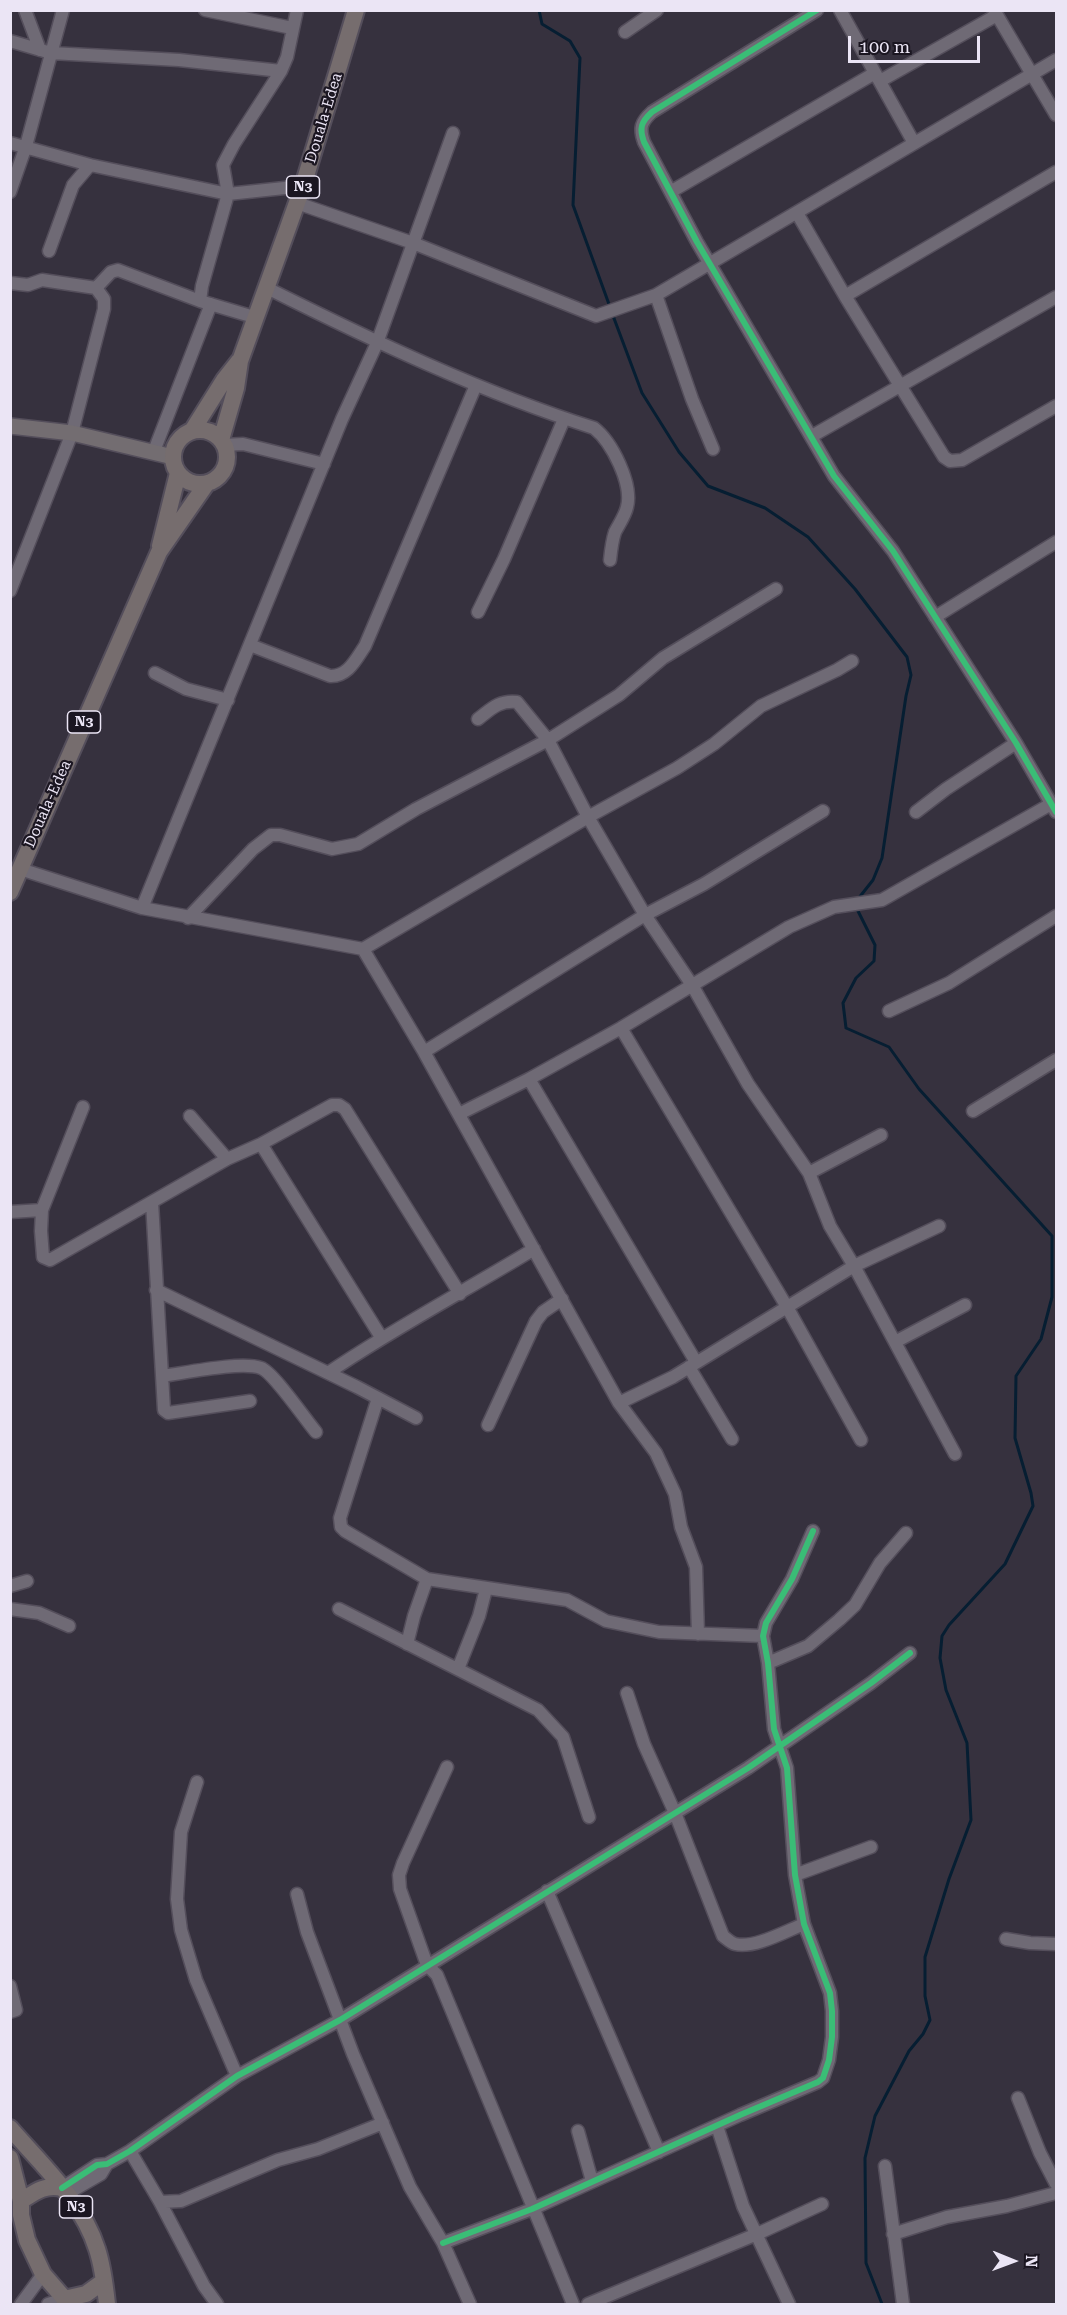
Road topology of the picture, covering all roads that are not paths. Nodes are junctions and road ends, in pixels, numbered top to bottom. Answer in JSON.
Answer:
{"nodes":[{"id":1,"x":25,"y":10,"type":"edge"},
{"id":2,"x":63,"y":10,"type":"edge"},
{"id":3,"x":205,"y":10,"type":"edge"},
{"id":4,"x":297,"y":10,"type":"edge"},
{"id":5,"x":356,"y":10,"type":"edge"},
{"id":6,"x":657,"y":10,"type":"edge"},
{"id":7,"x":818,"y":10,"type":"edge"},
{"id":8,"x":840,"y":10,"type":"edge"},
{"id":9,"x":995,"y":13,"type":"edge"},
{"id":10,"x":292,"y":28,"type":"junction"},
{"id":11,"x":625,"y":32,"type":"dead end"},
{"id":12,"x":10,"y":42,"type":"edge"},
{"id":13,"x":45,"y":51,"type":"junction"},
{"id":14,"x":1056,"y":60,"type":"edge"},
{"id":15,"x":281,"y":71,"type":"junction"},
{"id":16,"x":1032,"y":74,"type":"junction"},
{"id":17,"x":877,"y":77,"type":"junction"},
{"id":18,"x":1056,"y":115,"type":"edge"},
{"id":19,"x":453,"y":133,"type":"dead end"},
{"id":20,"x":10,"y":143,"type":"edge"},
{"id":21,"x":914,"y":143,"type":"junction"},
{"id":22,"x":26,"y":146,"type":"junction"},
{"id":23,"x":90,"y":165,"type":"junction"},
{"id":24,"x":1056,"y":172,"type":"edge"},
{"id":25,"x":303,"y":186,"type":"junction"},
{"id":26,"x":672,"y":191,"type":"junction"},
{"id":27,"x":10,"y":192,"type":"edge"},
{"id":28,"x":228,"y":194,"type":"junction"},
{"id":29,"x":297,"y":203,"type":"junction"},
{"id":30,"x":797,"y":213,"type":"junction"},
{"id":31,"x":413,"y":243,"type":"junction"},
{"id":32,"x":49,"y":251,"type":"dead end"},
{"id":33,"x":711,"y":263,"type":"junction"},
{"id":34,"x":10,"y":284,"type":"edge"},
{"id":35,"x":96,"y":288,"type":"junction"},
{"id":36,"x":267,"y":288,"type":"junction"},
{"id":37,"x":656,"y":295,"type":"junction"},
{"id":38,"x":844,"y":296,"type":"junction"},
{"id":39,"x":1056,"y":297,"type":"edge"},
{"id":40,"x":205,"y":303,"type":"junction"},
{"id":41,"x":254,"y":317,"type":"junction"},
{"id":42,"x":377,"y":343,"type":"junction"},
{"id":43,"x":240,"y":361,"type":"junction"},
{"id":44,"x":476,"y":385,"type":"junction"},
{"id":45,"x":900,"y":386,"type":"junction"},
{"id":46,"x":1056,"y":406,"type":"edge"},
{"id":47,"x":564,"y":419,"type":"junction"},
{"id":48,"x":10,"y":426,"type":"edge"},
{"id":49,"x":192,"y":431,"type":"junction"},
{"id":50,"x":72,"y":433,"type":"junction"},
{"id":51,"x":812,"y":436,"type":"junction"},
{"id":52,"x":222,"y":443,"type":"junction"},
{"id":53,"x":713,"y":449,"type":"dead end"},
{"id":54,"x":154,"y":451,"type":"junction"},
{"id":55,"x":324,"y":464,"type":"junction"},
{"id":56,"x":176,"y":465,"type":"junction"},
{"id":57,"x":207,"y":483,"type":"junction"},
{"id":58,"x":1056,"y":542,"type":"edge"},
{"id":59,"x":159,"y":552,"type":"junction"},
{"id":60,"x":610,"y":560,"type":"dead end"},
{"id":61,"x":776,"y":590,"type":"dead end"},
{"id":62,"x":10,"y":591,"type":"edge"},
{"id":63,"x":478,"y":612,"type":"dead end"},
{"id":64,"x":935,"y":617,"type":"junction"},
{"id":65,"x":250,"y":645,"type":"junction"},
{"id":66,"x":852,"y":661,"type":"dead end"},
{"id":67,"x":155,"y":673,"type":"dead end"},
{"id":68,"x":228,"y":700,"type":"junction"},
{"id":69,"x":478,"y":719,"type":"dead end"},
{"id":70,"x":548,"y":740,"type":"junction"},
{"id":71,"x":1016,"y":743,"type":"junction"},
{"id":72,"x":1054,"y":808,"type":"edge"},
{"id":73,"x":823,"y":812,"type":"dead end"},
{"id":74,"x":916,"y":812,"type":"dead end"},
{"id":75,"x":588,"y":817,"type":"junction"},
{"id":76,"x":20,"y":869,"type":"junction"},
{"id":77,"x":10,"y":892,"type":"edge"},
{"id":78,"x":142,"y":908,"type":"junction"},
{"id":79,"x":645,"y":915,"type":"junction"},
{"id":80,"x":1056,"y":916,"type":"edge"},
{"id":81,"x":188,"y":918,"type":"junction"},
{"id":82,"x":363,"y":949,"type":"junction"},
{"id":83,"x":692,"y":985,"type":"junction"},
{"id":84,"x":889,"y":1011,"type":"dead end"},
{"id":85,"x":621,"y":1028,"type":"junction"},
{"id":86,"x":424,"y":1052,"type":"junction"},
{"id":87,"x":1056,"y":1060,"type":"edge"},
{"id":88,"x":529,"y":1079,"type":"junction"},
{"id":89,"x":82,"y":1107,"type":"dead end"},
{"id":90,"x":973,"y":1111,"type":"dead end"},
{"id":91,"x":459,"y":1114,"type":"junction"},
{"id":92,"x":190,"y":1116,"type":"dead end"},
{"id":93,"x":880,"y":1135,"type":"dead end"},
{"id":94,"x":261,"y":1144,"type":"junction"},
{"id":95,"x":227,"y":1160,"type":"junction"},
{"id":96,"x":809,"y":1173,"type":"junction"},
{"id":97,"x":152,"y":1202,"type":"junction"},
{"id":98,"x":42,"y":1210,"type":"junction"},
{"id":99,"x":10,"y":1212,"type":"edge"},
{"id":100,"x":939,"y":1226,"type":"dead end"},
{"id":101,"x":534,"y":1249,"type":"junction"},
{"id":102,"x":854,"y":1266,"type":"junction"},
{"id":103,"x":156,"y":1290,"type":"junction"},
{"id":104,"x":459,"y":1294,"type":"junction"},
{"id":105,"x":561,"y":1299,"type":"junction"},
{"id":106,"x":965,"y":1305,"type":"dead end"},
{"id":107,"x":786,"y":1307,"type":"junction"},
{"id":108,"x":381,"y":1337,"type":"junction"},
{"id":109,"x":895,"y":1342,"type":"junction"},
{"id":110,"x":692,"y":1364,"type":"junction"},
{"id":111,"x":327,"y":1373,"type":"junction"},
{"id":112,"x":162,"y":1376,"type":"junction"},
{"id":113,"x":378,"y":1398,"type":"junction"},
{"id":114,"x":250,"y":1401,"type":"dead end"},
{"id":115,"x":619,"y":1403,"type":"junction"},
{"id":116,"x":416,"y":1418,"type":"dead end"},
{"id":117,"x":488,"y":1425,"type":"dead end"},
{"id":118,"x":316,"y":1432,"type":"dead end"},
{"id":119,"x":732,"y":1439,"type":"dead end"},
{"id":120,"x":861,"y":1440,"type":"dead end"},
{"id":121,"x":956,"y":1454,"type":"dead end"},
{"id":122,"x":813,"y":1531,"type":"dead end"},
{"id":123,"x":906,"y":1533,"type":"dead end"},
{"id":124,"x":427,"y":1579,"type":"junction"},
{"id":125,"x":27,"y":1581,"type":"dead end"},
{"id":126,"x":10,"y":1586,"type":"edge"},
{"id":127,"x":486,"y":1589,"type":"junction"},
{"id":128,"x":10,"y":1609,"type":"edge"},
{"id":129,"x":339,"y":1609,"type":"dead end"},
{"id":130,"x":69,"y":1626,"type":"dead end"},
{"id":131,"x":698,"y":1634,"type":"junction"},
{"id":132,"x":763,"y":1636,"type":"junction"},
{"id":133,"x":407,"y":1644,"type":"junction"},
{"id":134,"x":910,"y":1653,"type":"dead end"},
{"id":135,"x":768,"y":1663,"type":"junction"},
{"id":136,"x":458,"y":1669,"type":"junction"},
{"id":137,"x":627,"y":1693,"type":"dead end"},
{"id":138,"x":781,"y":1746,"type":"junction"},
{"id":139,"x":447,"y":1767,"type":"dead end"},
{"id":140,"x":197,"y":1782,"type":"dead end"},
{"id":141,"x":675,"y":1813,"type":"junction"},
{"id":142,"x":589,"y":1817,"type":"dead end"},
{"id":143,"x":871,"y":1847,"type":"dead end"},
{"id":144,"x":795,"y":1875,"type":"junction"},
{"id":145,"x":547,"y":1892,"type":"junction"},
{"id":146,"x":297,"y":1894,"type":"dead end"},
{"id":147,"x":804,"y":1924,"type":"junction"},
{"id":148,"x":1006,"y":1939,"type":"dead end"},
{"id":149,"x":1056,"y":1944,"type":"edge"},
{"id":150,"x":427,"y":1965,"type":"junction"},
{"id":151,"x":10,"y":1986,"type":"edge"},
{"id":152,"x":10,"y":2012,"type":"edge"},
{"id":153,"x":340,"y":2019,"type":"junction"},
{"id":154,"x":237,"y":2076,"type":"junction"},
{"id":155,"x":1018,"y":2098,"type":"dead end"},
{"id":156,"x":383,"y":2123,"type":"junction"},
{"id":157,"x":717,"y":2126,"type":"junction"},
{"id":158,"x":10,"y":2128,"type":"edge"},
{"id":159,"x":578,"y":2132,"type":"dead end"},
{"id":160,"x":130,"y":2151,"type":"junction"},
{"id":161,"x":659,"y":2152,"type":"junction"},
{"id":162,"x":10,"y":2158,"type":"edge"},
{"id":163,"x":885,"y":2166,"type":"dead end"},
{"id":164,"x":592,"y":2181,"type":"junction"},
{"id":165,"x":1056,"y":2184,"type":"edge"},
{"id":166,"x":65,"y":2191,"type":"junction"},
{"id":167,"x":1056,"y":2193,"type":"edge"},
{"id":168,"x":21,"y":2201,"type":"junction"},
{"id":169,"x":160,"y":2202,"type":"junction"},
{"id":170,"x":822,"y":2204,"type":"dead end"},
{"id":171,"x":532,"y":2209,"type":"junction"},
{"id":172,"x":757,"y":2234,"type":"junction"},
{"id":173,"x":893,"y":2234,"type":"junction"},
{"id":174,"x":443,"y":2243,"type":"junction"},
{"id":175,"x":43,"y":2274,"type":"junction"},
{"id":176,"x":104,"y":2281,"type":"junction"},
{"id":177,"x":60,"y":2303,"type":"edge"},
{"id":178,"x":21,"y":2304,"type":"edge"},
{"id":179,"x":107,"y":2304,"type":"edge"},
{"id":180,"x":217,"y":2304,"type":"edge"},
{"id":181,"x":470,"y":2304,"type":"edge"},
{"id":182,"x":573,"y":2304,"type":"edge"},
{"id":183,"x":588,"y":2304,"type":"edge"},
{"id":184,"x":789,"y":2304,"type":"edge"},
{"id":185,"x":903,"y":2304,"type":"edge"}],
"edges":[{"from":1,"to":13,"type":"street"},
{"from":2,"to":13,"type":"street"},
{"from":3,"to":10,"type":"street"},
{"from":4,"to":10,"type":"street"},
{"from":5,"to":25,"type":"highway","name":"Douala-Edea","number":"N3"},
{"from":6,"to":11,"type":"street"},
{"from":7,"to":26,"type":"street"},
{"from":8,"to":17,"type":"street"},
{"from":9,"to":16,"type":"street"},
{"from":9,"to":17,"type":"street"},
{"from":10,"to":15,"type":"street"},
{"from":12,"to":13,"type":"street"},
{"from":13,"to":15,"type":"street"},
{"from":13,"to":22,"type":"street"},
{"from":14,"to":16,"type":"street"},
{"from":15,"to":28,"type":"street"},
{"from":16,"to":18,"type":"street"},
{"from":16,"to":21,"type":"street"},
{"from":17,"to":21,"type":"street"},
{"from":17,"to":26,"type":"street"},
{"from":19,"to":31,"type":"street"},
{"from":20,"to":22,"type":"street"},
{"from":21,"to":30,"type":"street"},
{"from":22,"to":23,"type":"street"},
{"from":22,"to":27,"type":"street"},
{"from":23,"to":28,"type":"street"},
{"from":23,"to":32,"type":"street"},
{"from":24,"to":38,"type":"street"},
{"from":25,"to":28,"type":"street"},
{"from":25,"to":29,"type":"highway","name":"Douala-Edea","number":"N3"},
{"from":26,"to":33,"type":"street"},
{"from":28,"to":40,"type":"street"},
{"from":29,"to":31,"type":"street"},
{"from":29,"to":36,"type":"highway","name":"Douala-Edea","number":"N3"},
{"from":30,"to":33,"type":"street"},
{"from":30,"to":38,"type":"street"},
{"from":31,"to":37,"type":"street"},
{"from":31,"to":42,"type":"street"},
{"from":33,"to":37,"type":"street"},
{"from":33,"to":51,"type":"street"},
{"from":34,"to":35,"type":"street"},
{"from":35,"to":40,"type":"street"},
{"from":35,"to":50,"type":"street"},
{"from":36,"to":41,"type":"highway","name":"Douala-Edea","number":"N3"},
{"from":36,"to":42,"type":"street"},
{"from":37,"to":53,"type":"street"},
{"from":38,"to":45,"type":"street"},
{"from":39,"to":45,"type":"street"},
{"from":40,"to":41,"type":"street"},
{"from":40,"to":54,"type":"street"},
{"from":41,"to":43,"type":"highway","name":"Douala-Edea","number":"N3"},
{"from":42,"to":44,"type":"street"},
{"from":42,"to":55,"type":"street"},
{"from":43,"to":49,"type":"highway","name":"Douala-Edea","number":"N3"},
{"from":43,"to":52,"type":"highway","name":"Douala-Edea","number":"N3"},
{"from":44,"to":47,"type":"street"},
{"from":44,"to":65,"type":"street"},
{"from":45,"to":46,"type":"street"},
{"from":45,"to":51,"type":"street"},
{"from":47,"to":60,"type":"street"},
{"from":47,"to":63,"type":"street"},
{"from":48,"to":50,"type":"main road"},
{"from":49,"to":52,"type":"highway"},
{"from":49,"to":56,"type":"highway","number":"N3"},
{"from":50,"to":54,"type":"main road"},
{"from":50,"to":62,"type":"street"},
{"from":51,"to":64,"type":"street"},
{"from":52,"to":55,"type":"street"},
{"from":52,"to":57,"type":"highway","number":"N3"},
{"from":54,"to":56,"type":"main road"},
{"from":55,"to":65,"type":"street"},
{"from":56,"to":57,"type":"highway"},
{"from":56,"to":59,"type":"highway","name":"Douala-Edea","number":"N3"},
{"from":57,"to":59,"type":"highway","name":"Douala-Edea","number":"N3"},
{"from":58,"to":64,"type":"street"},
{"from":59,"to":76,"type":"highway","name":"Douala-Edea","number":"N3"},
{"from":61,"to":70,"type":"street"},
{"from":64,"to":71,"type":"street"},
{"from":65,"to":68,"type":"street"},
{"from":66,"to":75,"type":"street"},
{"from":67,"to":68,"type":"street"},
{"from":68,"to":78,"type":"street"},
{"from":69,"to":70,"type":"street"},
{"from":70,"to":75,"type":"street"},
{"from":70,"to":81,"type":"street"},
{"from":71,"to":72,"type":"street"},
{"from":71,"to":74,"type":"street"},
{"from":72,"to":83,"type":"street"},
{"from":73,"to":79,"type":"street"},
{"from":75,"to":79,"type":"street"},
{"from":75,"to":82,"type":"street"},
{"from":76,"to":77,"type":"highway","name":"Douala-Edea","number":"N3"},
{"from":76,"to":78,"type":"street"},
{"from":78,"to":81,"type":"street"},
{"from":79,"to":83,"type":"street"},
{"from":79,"to":86,"type":"street"},
{"from":80,"to":84,"type":"street"},
{"from":81,"to":82,"type":"street"},
{"from":82,"to":86,"type":"street"},
{"from":83,"to":85,"type":"street"},
{"from":83,"to":96,"type":"street"},
{"from":85,"to":88,"type":"street"},
{"from":85,"to":107,"type":"street"},
{"from":86,"to":91,"type":"street"},
{"from":87,"to":90,"type":"street"},
{"from":88,"to":91,"type":"street"},
{"from":88,"to":110,"type":"street"},
{"from":89,"to":98,"type":"street"},
{"from":91,"to":101,"type":"street"},
{"from":92,"to":95,"type":"street"},
{"from":93,"to":96,"type":"street"},
{"from":94,"to":95,"type":"street"},
{"from":94,"to":104,"type":"street"},
{"from":94,"to":108,"type":"street"},
{"from":95,"to":97,"type":"street"},
{"from":96,"to":102,"type":"street"},
{"from":97,"to":98,"type":"street"},
{"from":97,"to":103,"type":"street"},
{"from":98,"to":99,"type":"street"},
{"from":100,"to":102,"type":"street"},
{"from":101,"to":104,"type":"street"},
{"from":101,"to":105,"type":"street"},
{"from":102,"to":107,"type":"street"},
{"from":102,"to":109,"type":"street"},
{"from":103,"to":111,"type":"street"},
{"from":103,"to":112,"type":"street"},
{"from":104,"to":108,"type":"street"},
{"from":105,"to":115,"type":"street"},
{"from":105,"to":117,"type":"street"},
{"from":106,"to":109,"type":"street"},
{"from":107,"to":110,"type":"street"},
{"from":107,"to":120,"type":"street"},
{"from":108,"to":111,"type":"street"},
{"from":109,"to":121,"type":"street"},
{"from":110,"to":115,"type":"street"},
{"from":110,"to":119,"type":"street"},
{"from":111,"to":113,"type":"street"},
{"from":112,"to":114,"type":"street"},
{"from":112,"to":118,"type":"street"},
{"from":113,"to":116,"type":"street"},
{"from":113,"to":124,"type":"street"},
{"from":115,"to":131,"type":"street"},
{"from":122,"to":132,"type":"street"},
{"from":123,"to":135,"type":"street"},
{"from":124,"to":127,"type":"street"},
{"from":124,"to":133,"type":"street"},
{"from":125,"to":126,"type":"street"},
{"from":127,"to":131,"type":"street"},
{"from":127,"to":136,"type":"street"},
{"from":128,"to":130,"type":"street"},
{"from":129,"to":133,"type":"street"},
{"from":131,"to":132,"type":"street"},
{"from":132,"to":135,"type":"street"},
{"from":133,"to":136,"type":"street"},
{"from":134,"to":138,"type":"street"},
{"from":135,"to":138,"type":"street"},
{"from":136,"to":142,"type":"street"},
{"from":137,"to":141,"type":"street"},
{"from":138,"to":141,"type":"street"},
{"from":138,"to":144,"type":"street"},
{"from":139,"to":150,"type":"street"},
{"from":140,"to":154,"type":"street"},
{"from":141,"to":145,"type":"street"},
{"from":141,"to":147,"type":"street"},
{"from":143,"to":144,"type":"street"},
{"from":144,"to":147,"type":"street"},
{"from":145,"to":150,"type":"street"},
{"from":145,"to":161,"type":"street"},
{"from":146,"to":153,"type":"street"},
{"from":147,"to":157,"type":"street"},
{"from":148,"to":149,"type":"street"},
{"from":150,"to":153,"type":"street"},
{"from":150,"to":171,"type":"street"},
{"from":151,"to":152,"type":"street"},
{"from":153,"to":154,"type":"street"},
{"from":153,"to":156,"type":"street"},
{"from":154,"to":160,"type":"street"},
{"from":155,"to":165,"type":"street"},
{"from":156,"to":169,"type":"street"},
{"from":156,"to":174,"type":"street"},
{"from":157,"to":161,"type":"street"},
{"from":157,"to":172,"type":"street"},
{"from":158,"to":166,"type":"highway","number":"N3"},
{"from":159,"to":164,"type":"street"},
{"from":160,"to":166,"type":"street"},
{"from":160,"to":169,"type":"street"},
{"from":161,"to":164,"type":"street"},
{"from":162,"to":168,"type":"highway"},
{"from":163,"to":173,"type":"street"},
{"from":164,"to":171,"type":"street"},
{"from":166,"to":168,"type":"highway"},
{"from":166,"to":176,"type":"highway","number":"N3"},
{"from":167,"to":173,"type":"street"},
{"from":168,"to":175,"type":"highway"},
{"from":169,"to":180,"type":"street"},
{"from":170,"to":172,"type":"street"},
{"from":171,"to":174,"type":"street"},
{"from":171,"to":182,"type":"street"},
{"from":172,"to":183,"type":"street"},
{"from":172,"to":184,"type":"street"},
{"from":173,"to":185,"type":"street"},
{"from":174,"to":181,"type":"street"},
{"from":175,"to":177,"type":"highway"},
{"from":175,"to":178,"type":"street"},
{"from":176,"to":177,"type":"highway"},
{"from":176,"to":179,"type":"highway","number":"N3"}]}
